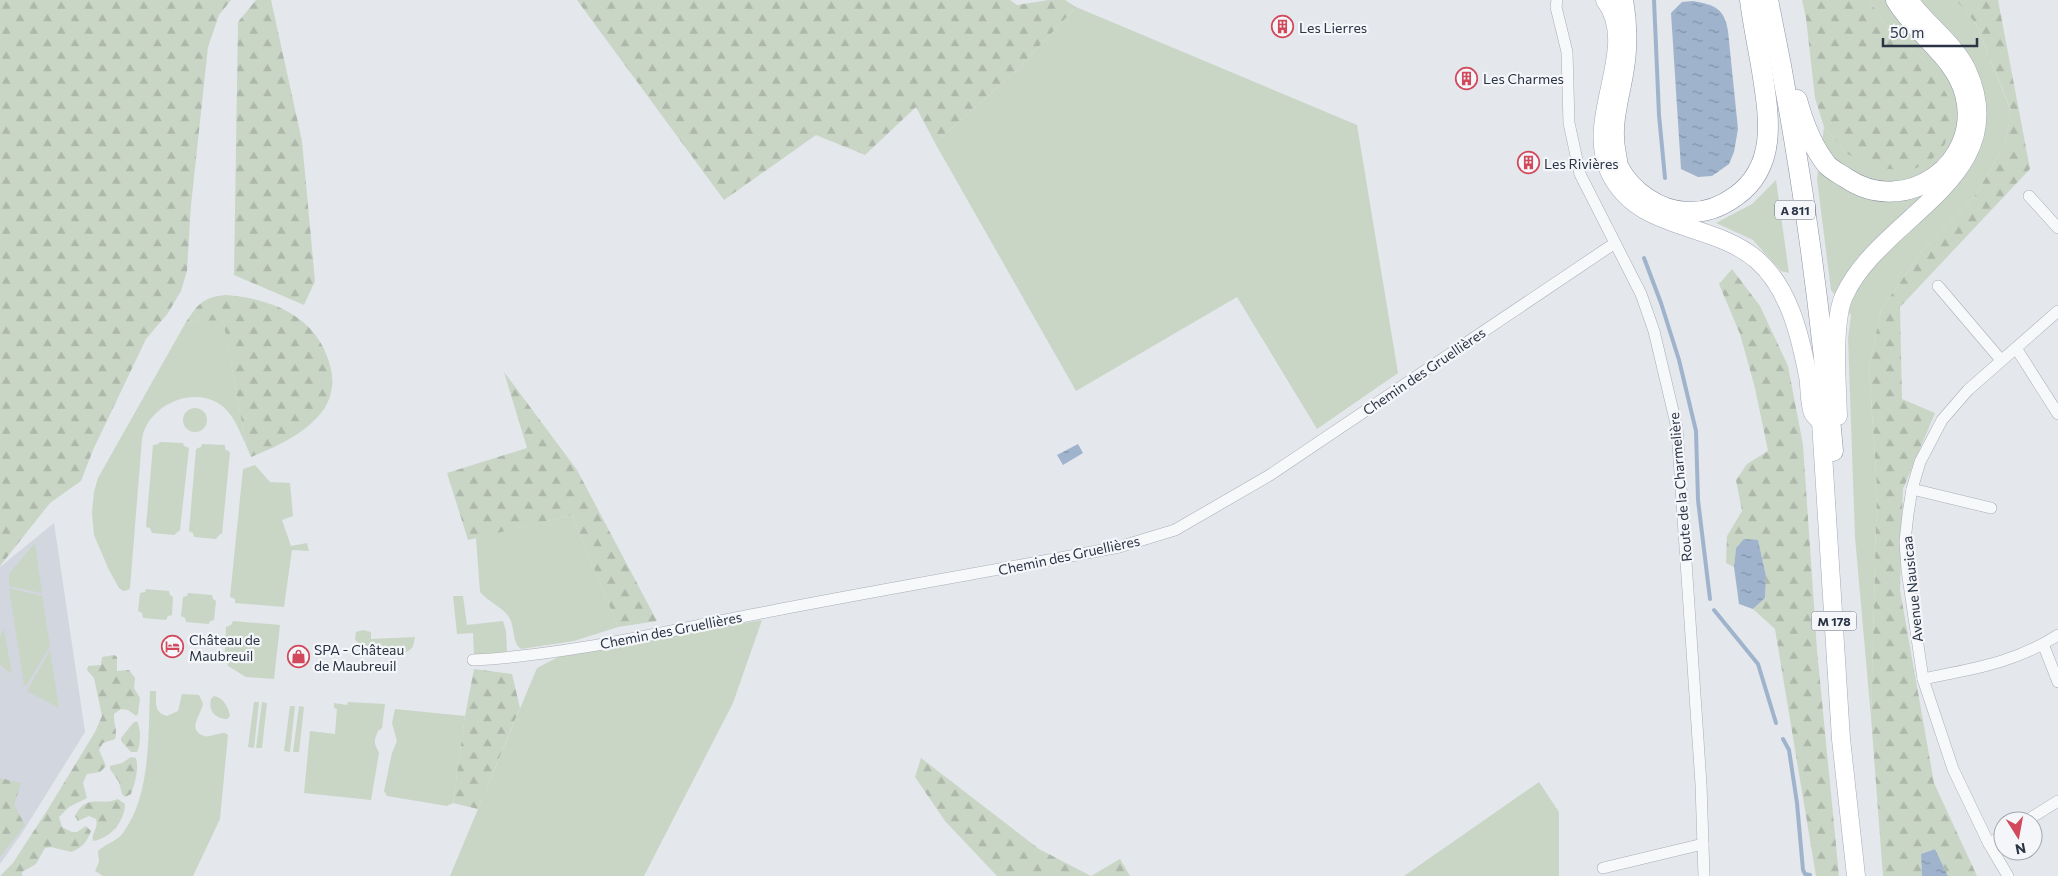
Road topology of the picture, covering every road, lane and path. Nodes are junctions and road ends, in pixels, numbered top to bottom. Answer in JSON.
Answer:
{"nodes":[{"id":1,"x":1557,"y":0,"type":"edge"},
{"id":2,"x":1605,"y":0,"type":"edge"},
{"id":3,"x":1623,"y":0,"type":"edge"},
{"id":4,"x":1750,"y":0,"type":"edge"},
{"id":5,"x":1756,"y":0,"type":"edge"},
{"id":6,"x":1768,"y":0,"type":"edge"},
{"id":7,"x":1896,"y":0,"type":"edge"},
{"id":8,"x":1909,"y":0,"type":"edge"},
{"id":9,"x":1780,"y":60,"type":"junction"},
{"id":10,"x":2029,"y":196,"type":"dead end"},
{"id":11,"x":2058,"y":228,"type":"edge"},
{"id":12,"x":1615,"y":243,"type":"junction"},
{"id":13,"x":1938,"y":286,"type":"dead end"},
{"id":14,"x":2058,"y":311,"type":"edge"},
{"id":15,"x":2016,"y":348,"type":"junction"},
{"id":16,"x":2001,"y":360,"type":"junction"},
{"id":17,"x":2058,"y":414,"type":"edge"},
{"id":18,"x":1821,"y":422,"type":"junction"},
{"id":19,"x":1833,"y":451,"type":"junction"},
{"id":20,"x":1912,"y":489,"type":"junction"},
{"id":21,"x":1991,"y":508,"type":"dead end"},
{"id":22,"x":2058,"y":635,"type":"edge"},
{"id":23,"x":2043,"y":644,"type":"junction"},
{"id":24,"x":473,"y":660,"type":"dead end"},
{"id":25,"x":1923,"y":680,"type":"junction"},
{"id":26,"x":2058,"y":682,"type":"edge"},
{"id":27,"x":2058,"y":801,"type":"edge"},
{"id":28,"x":2042,"y":811,"type":"edge"},
{"id":29,"x":1993,"y":841,"type":"edge"},
{"id":30,"x":1703,"y":844,"type":"junction"},
{"id":31,"x":1989,"y":844,"type":"junction"},
{"id":32,"x":1603,"y":868,"type":"dead end"},
{"id":33,"x":1704,"y":876,"type":"edge"},
{"id":34,"x":1856,"y":876,"type":"edge"},
{"id":35,"x":1864,"y":876,"type":"edge"},
{"id":36,"x":2008,"y":876,"type":"edge"}],
"edges":[{"from":1,"to":12,"type":"street","name":"Route de la Charmelière"},
{"from":2,"to":18,"type":"main road"},
{"from":3,"to":4,"type":"highway"},
{"from":5,"to":18,"type":"highway","number":"A 811"},
{"from":6,"to":9,"type":"highway","number":"A 811"},
{"from":7,"to":9,"type":"highway"},
{"from":8,"to":19,"type":"main road"},
{"from":9,"to":19,"type":"highway","number":"A 811"},
{"from":10,"to":11,"type":"street"},
{"from":12,"to":24,"type":"street","name":"Chemin des Gruellières"},
{"from":12,"to":30,"type":"street","name":"Route de la Charmelière"},
{"from":13,"to":16,"type":"street"},
{"from":14,"to":15,"type":"street","name":"Avenue Nausicaa"},
{"from":15,"to":16,"type":"street","name":"Avenue Nausicaa"},
{"from":15,"to":17,"type":"street"},
{"from":16,"to":20,"type":"street","name":"Avenue Nausicaa"},
{"from":18,"to":34,"type":"main road","number":"M 178"},
{"from":19,"to":35,"type":"main road","number":"M 178"},
{"from":20,"to":21,"type":"street"},
{"from":20,"to":25,"type":"street","name":"Avenue Nausicaa"},
{"from":22,"to":23,"type":"street"},
{"from":23,"to":25,"type":"street"},
{"from":23,"to":26,"type":"street"},
{"from":25,"to":31,"type":"street","name":"Avenue Nausicaa"},
{"from":27,"to":28,"type":"street"},
{"from":29,"to":31,"type":"street"},
{"from":30,"to":32,"type":"street"},
{"from":30,"to":33,"type":"street","name":"Route de la Charmelière"},
{"from":31,"to":36,"type":"street","name":"Avenue Nausicaa"}]}
